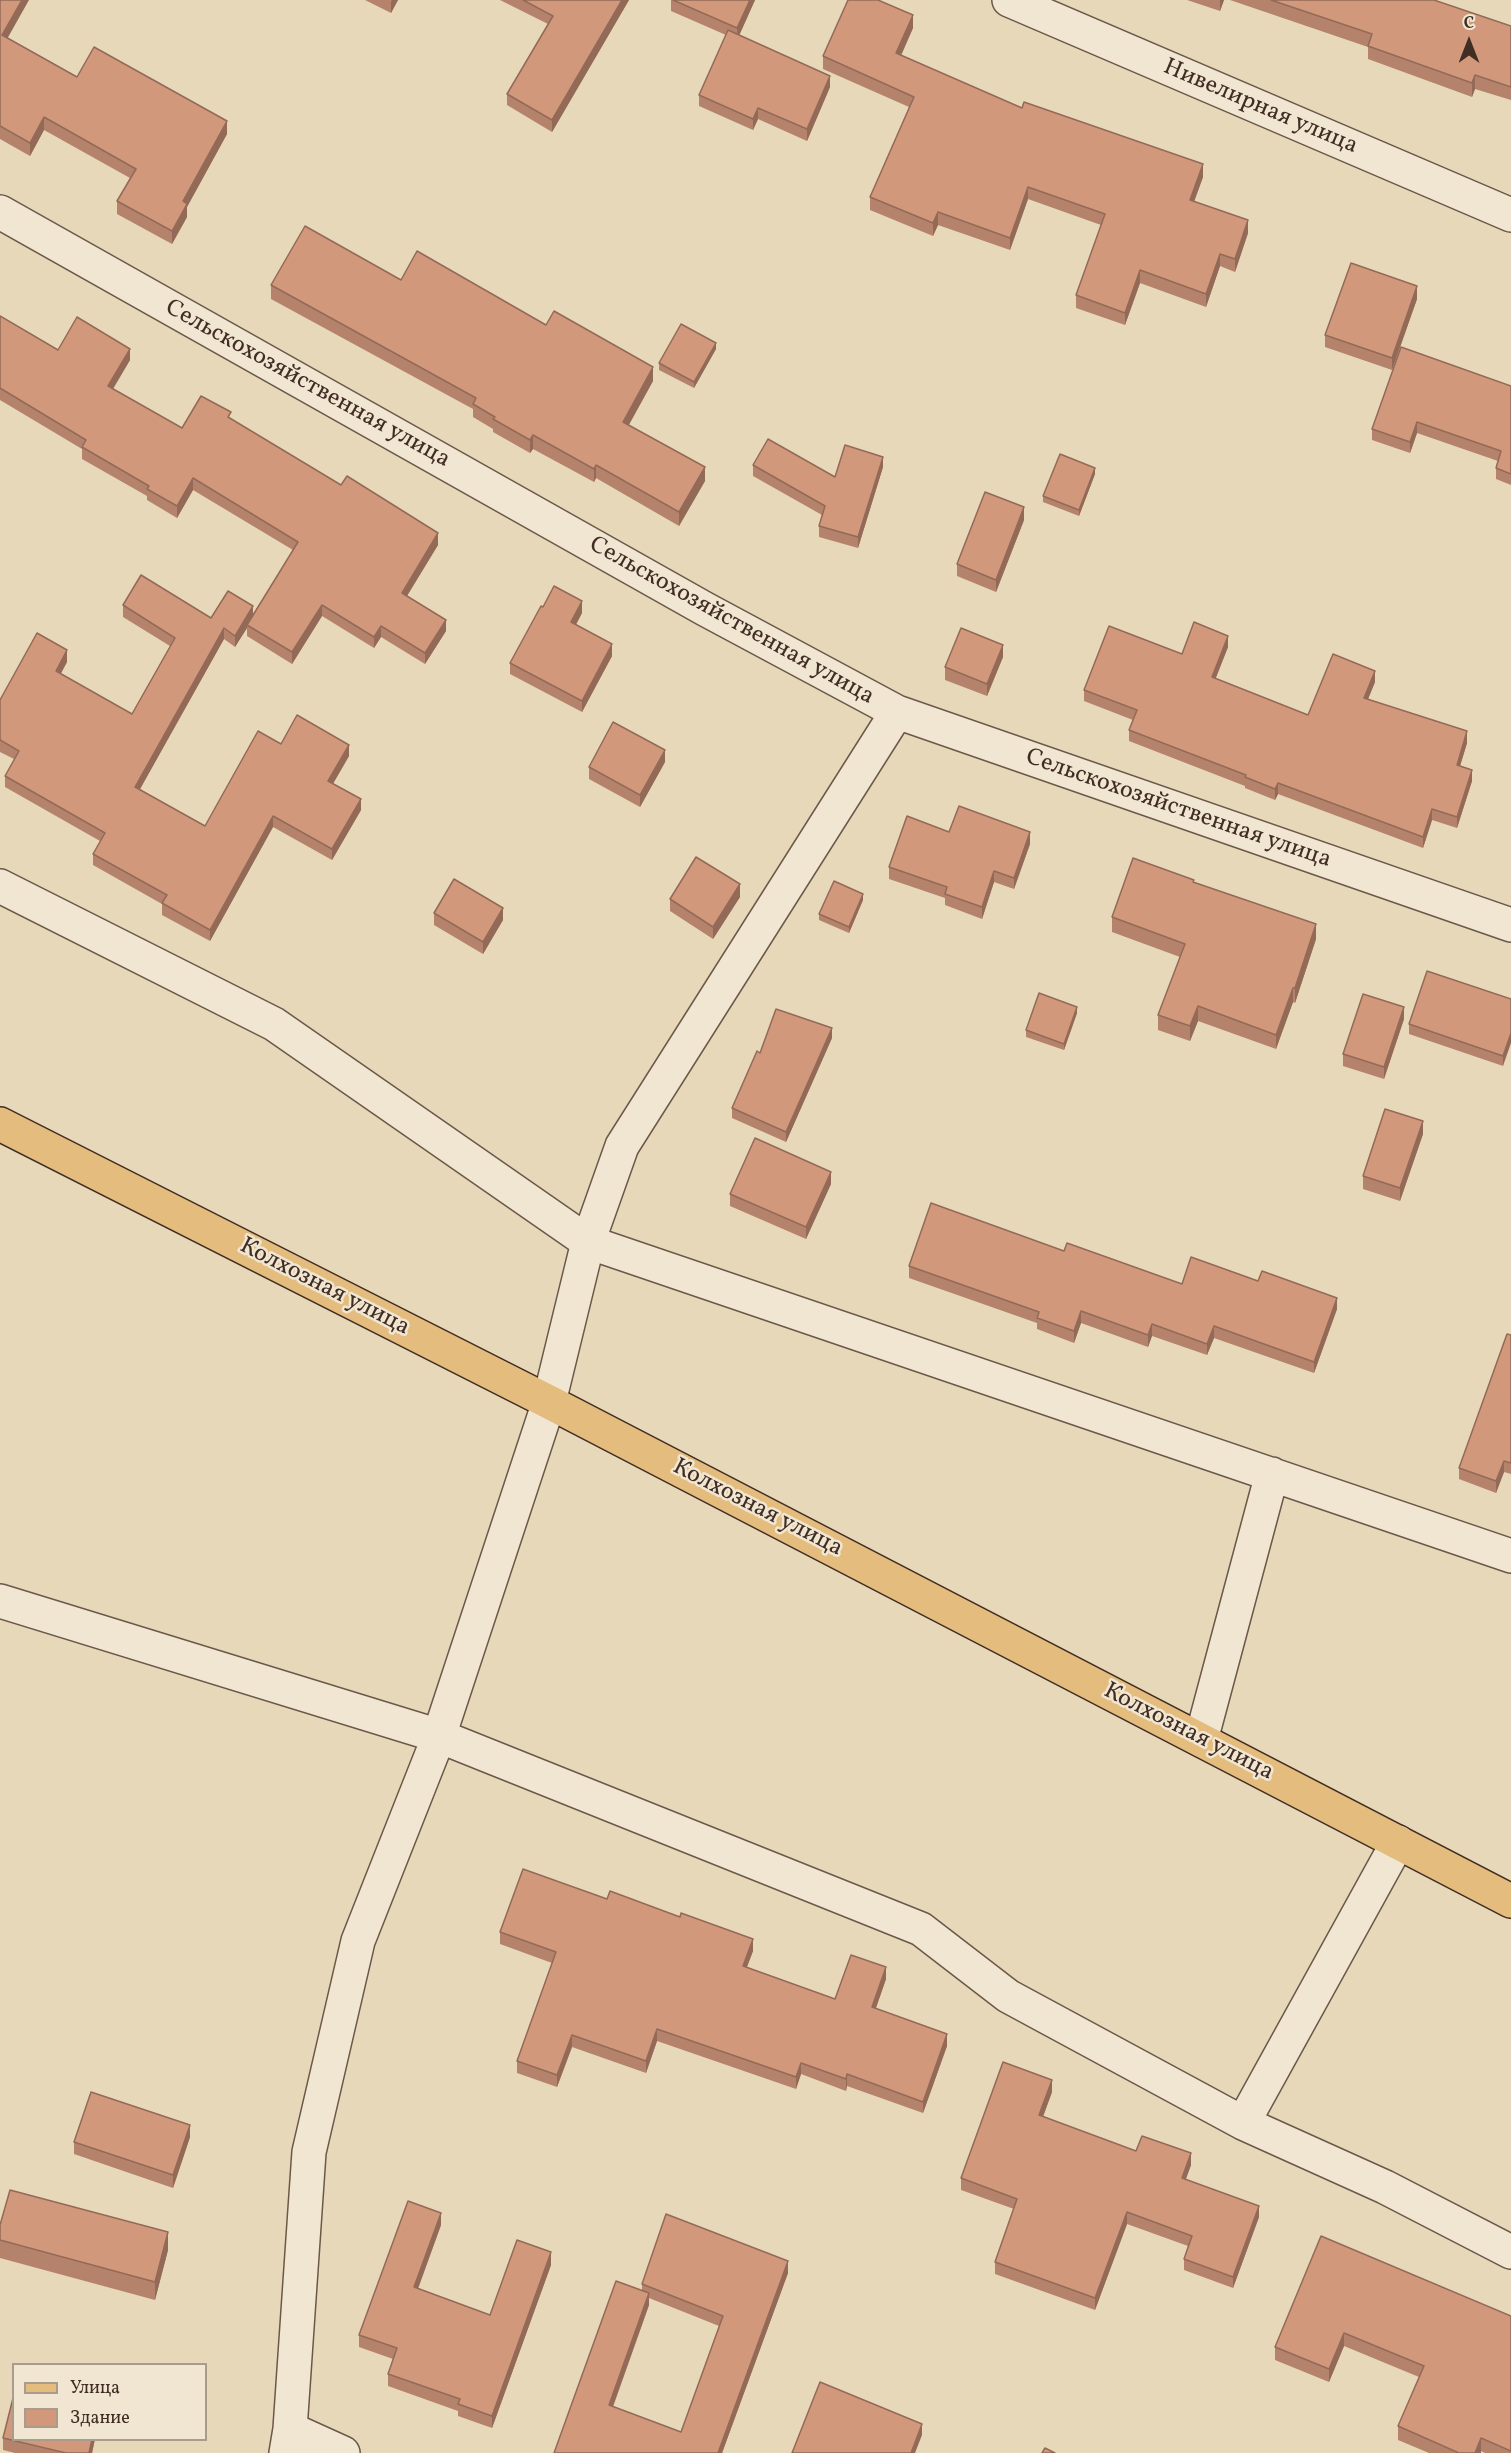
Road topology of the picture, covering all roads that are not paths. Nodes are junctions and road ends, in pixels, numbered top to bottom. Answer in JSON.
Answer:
{"nodes":[{"id":1,"x":1009,"y":0,"type":"edge"},
{"id":2,"x":0,"y":212,"type":"edge"},
{"id":3,"x":1511,"y":215,"type":"edge"},
{"id":4,"x":897,"y":712,"type":"junction"},
{"id":5,"x":0,"y":886,"type":"edge"},
{"id":6,"x":1511,"y":925,"type":"edge"},
{"id":7,"x":0,"y":1124,"type":"edge"},
{"id":8,"x":588,"y":1242,"type":"junction"},
{"id":9,"x":549,"y":1401,"type":"junction"},
{"id":10,"x":1272,"y":1474,"type":"junction"},
{"id":11,"x":1511,"y":1556,"type":"edge"},
{"id":12,"x":0,"y":1601,"type":"edge"},
{"id":13,"x":439,"y":1736,"type":"junction"},
{"id":14,"x":1201,"y":1740,"type":"junction"},
{"id":15,"x":1398,"y":1842,"type":"junction"},
{"id":16,"x":1511,"y":1901,"type":"edge"},
{"id":17,"x":1243,"y":2123,"type":"junction"},
{"id":18,"x":1511,"y":2252,"type":"edge"},
{"id":19,"x":288,"y":2441,"type":"edge"},
{"id":20,"x":343,"y":2453,"type":"edge"}],
"edges":[{"from":1,"to":3,"type":"street","name":"Нивелирная улица"},
{"from":2,"to":4,"type":"street","name":"Сельскохозяйственная улица"},
{"from":4,"to":6,"type":"street","name":"Сельскохозяйственная улица"},
{"from":4,"to":8,"type":"street"},
{"from":5,"to":8,"type":"street"},
{"from":7,"to":9,"type":"main road","name":"Колхозная улица"},
{"from":8,"to":9,"type":"street"},
{"from":8,"to":10,"type":"street"},
{"from":9,"to":13,"type":"street"},
{"from":9,"to":14,"type":"main road","name":"Колхозная улица"},
{"from":10,"to":11,"type":"street"},
{"from":10,"to":14,"type":"street"},
{"from":12,"to":13,"type":"street"},
{"from":13,"to":17,"type":"street"},
{"from":13,"to":19,"type":"street"},
{"from":14,"to":15,"type":"main road","name":"Колхозная улица"},
{"from":15,"to":16,"type":"main road","name":"Колхозная улица"},
{"from":15,"to":17,"type":"street"},
{"from":17,"to":18,"type":"street"},
{"from":19,"to":20,"type":"street"}]}
